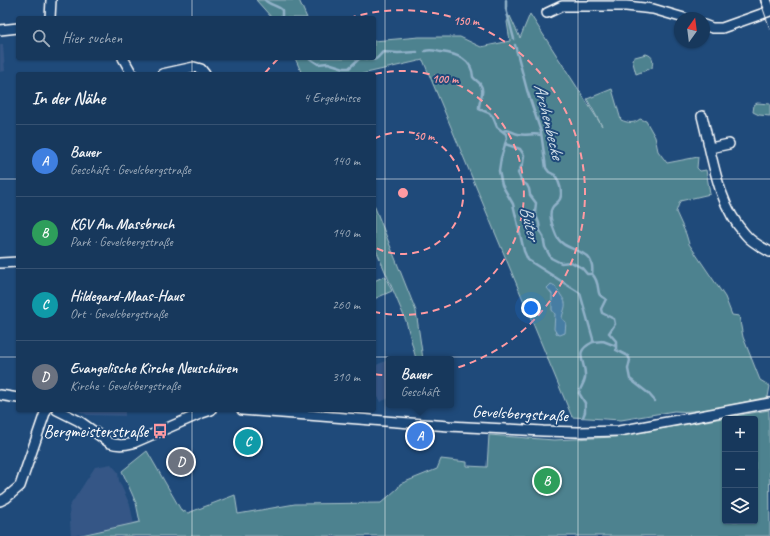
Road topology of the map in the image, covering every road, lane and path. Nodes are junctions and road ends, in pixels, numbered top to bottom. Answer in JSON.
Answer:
{"nodes":[{"id":1,"x":51,"y":0,"type":"edge"},
{"id":2,"x":766,"y":0,"type":"edge"},
{"id":3,"x":770,"y":11,"type":"edge"},
{"id":4,"x":547,"y":13,"type":"dead end"},
{"id":5,"x":674,"y":15,"type":"edge"},
{"id":6,"x":50,"y":16,"type":"edge"},
{"id":7,"x":16,"y":28,"type":"edge"},
{"id":8,"x":710,"y":28,"type":"edge"},
{"id":9,"x":0,"y":30,"type":"edge"},
{"id":10,"x":124,"y":60,"type":"edge"},
{"id":11,"x":131,"y":72,"type":"edge"},
{"id":12,"x":171,"y":72,"type":"edge"},
{"id":13,"x":203,"y":72,"type":"edge"},
{"id":14,"x":702,"y":116,"type":"dead end"},
{"id":15,"x":729,"y":144,"type":"dead end"},
{"id":16,"x":710,"y":148,"type":"junction"},
{"id":17,"x":770,"y":252,"type":"edge"},
{"id":18,"x":16,"y":262,"type":"edge"},
{"id":19,"x":0,"y":263,"type":"edge"},
{"id":20,"x":0,"y":396,"type":"edge"},
{"id":21,"x":16,"y":398,"type":"edge"},
{"id":22,"x":770,"y":403,"type":"edge"},
{"id":23,"x":45,"y":412,"type":"edge"},
{"id":24,"x":61,"y":412,"type":"edge"},
{"id":25,"x":206,"y":412,"type":"edge"},
{"id":26,"x":268,"y":412,"type":"edge"},
{"id":27,"x":0,"y":501,"type":"edge"}],
"edges":[{"from":1,"to":6,"type":"street"},
{"from":2,"to":3,"type":"street"},
{"from":3,"to":8,"type":"street"},
{"from":4,"to":5,"type":"street"},
{"from":7,"to":9,"type":"street"},
{"from":10,"to":11,"type":"street"},
{"from":12,"to":13,"type":"street"},
{"from":14,"to":16,"type":"street"},
{"from":15,"to":16,"type":"street"},
{"from":16,"to":17,"type":"street"},
{"from":18,"to":19,"type":"street"},
{"from":20,"to":21,"type":"street"},
{"from":22,"to":26,"type":"street","name":"Gevelsbergstraße"},
{"from":23,"to":27,"type":"street"},
{"from":24,"to":25,"type":"street"}]}
